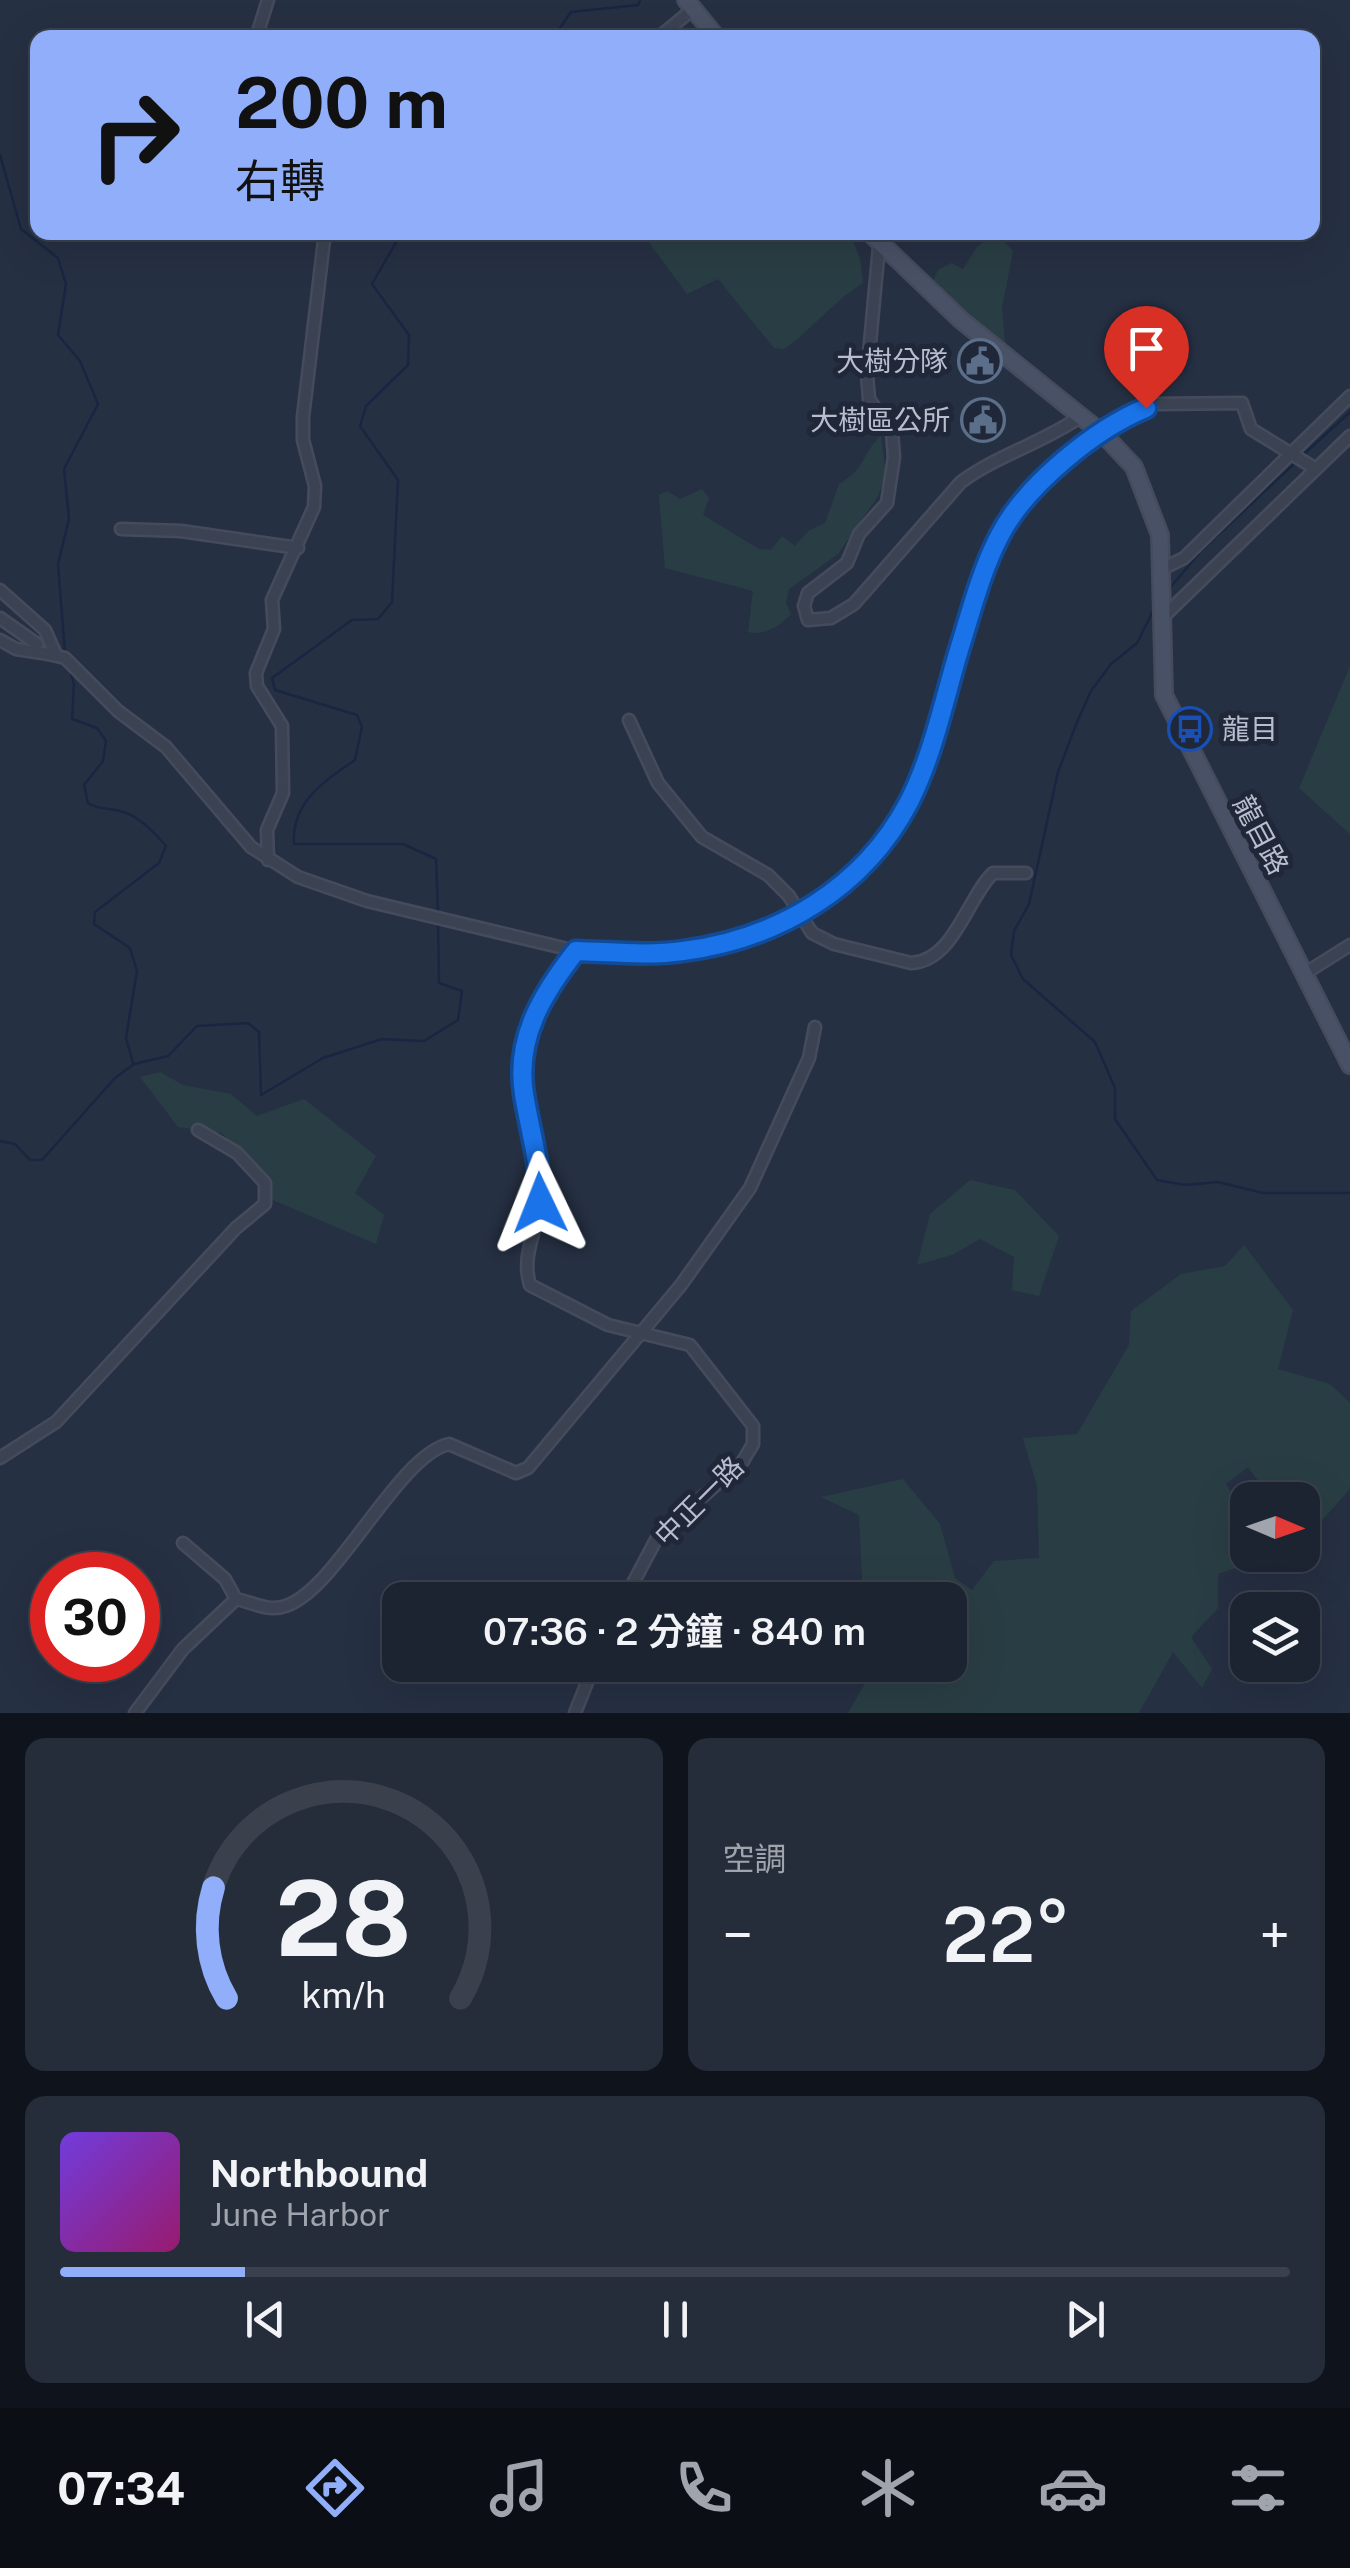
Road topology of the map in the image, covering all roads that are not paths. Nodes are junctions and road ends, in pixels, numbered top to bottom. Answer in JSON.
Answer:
{"nodes":[{"id":1,"x":268,"y":0,"type":"edge"},
{"id":2,"x":689,"y":5,"type":"edge"},
{"id":3,"x":259,"y":30,"type":"edge"},
{"id":4,"x":666,"y":30,"type":"edge"},
{"id":5,"x":709,"y":30,"type":"edge"},
{"id":6,"x":324,"y":240,"type":"edge"},
{"id":7,"x":875,"y":240,"type":"edge"},
{"id":8,"x":880,"y":247,"type":"junction"},
{"id":9,"x":1350,"y":396,"type":"edge"},
{"id":10,"x":1080,"y":417,"type":"junction"},
{"id":11,"x":1104,"y":434,"type":"junction"},
{"id":12,"x":1350,"y":436,"type":"edge"},
{"id":13,"x":1295,"y":454,"type":"junction"},
{"id":14,"x":1314,"y":467,"type":"junction"},
{"id":15,"x":121,"y":529,"type":"dead end"},
{"id":16,"x":298,"y":548,"type":"junction"},
{"id":17,"x":1162,"y":572,"type":"junction"},
{"id":18,"x":0,"y":590,"type":"edge"},
{"id":19,"x":0,"y":618,"type":"edge"},
{"id":20,"x":1161,"y":619,"type":"junction"},
{"id":21,"x":0,"y":640,"type":"edge"},
{"id":22,"x":37,"y":644,"type":"dead end"},
{"id":23,"x":57,"y":656,"type":"junction"},
{"id":24,"x":628,"y":720,"type":"dead end"},
{"id":25,"x":268,"y":860,"type":"junction"},
{"id":26,"x":1026,"y":873,"type":"dead end"},
{"id":27,"x":800,"y":914,"type":"junction"},
{"id":28,"x":1350,"y":945,"type":"edge"},
{"id":29,"x":576,"y":951,"type":"junction"},
{"id":30,"x":1304,"y":974,"type":"junction"},
{"id":31,"x":815,"y":1027,"type":"dead end"},
{"id":32,"x":1350,"y":1065,"type":"edge"},
{"id":33,"x":198,"y":1130,"type":"dead end"},
{"id":34,"x":642,"y":1332,"type":"junction"},
{"id":35,"x":0,"y":1458,"type":"edge"},
{"id":36,"x":183,"y":1543,"type":"dead end"},
{"id":37,"x":634,"y":1582,"type":"edge"},
{"id":38,"x":236,"y":1599,"type":"junction"},
{"id":39,"x":587,"y":1682,"type":"edge"},
{"id":40,"x":135,"y":1713,"type":"edge"},
{"id":41,"x":574,"y":1713,"type":"edge"}],
"edges":[{"from":1,"to":3,"type":"street"},
{"from":2,"to":4,"type":"street"},
{"from":2,"to":5,"type":"street"},
{"from":6,"to":16,"type":"street"},
{"from":7,"to":8,"type":"street"},
{"from":8,"to":10,"type":"street"},
{"from":8,"to":10,"type":"street"},
{"from":9,"to":13,"type":"street"},
{"from":10,"to":11,"type":"street"},
{"from":11,"to":13,"type":"street"},
{"from":11,"to":17,"type":"street"},
{"from":11,"to":27,"type":"street"},
{"from":12,"to":14,"type":"street"},
{"from":13,"to":14,"type":"street"},
{"from":13,"to":17,"type":"street"},
{"from":14,"to":20,"type":"street"},
{"from":15,"to":16,"type":"street"},
{"from":16,"to":25,"type":"street"},
{"from":17,"to":20,"type":"street","name":"龍目路"},
{"from":18,"to":23,"type":"street"},
{"from":19,"to":22,"type":"street"},
{"from":20,"to":30,"type":"street","name":"龍目路"},
{"from":21,"to":23,"type":"street"},
{"from":23,"to":25,"type":"street"},
{"from":24,"to":27,"type":"street"},
{"from":25,"to":29,"type":"street"},
{"from":26,"to":27,"type":"street"},
{"from":27,"to":29,"type":"street"},
{"from":28,"to":30,"type":"street"},
{"from":29,"to":34,"type":"street","name":"中正一路"},
{"from":30,"to":32,"type":"street","name":"龍目路"},
{"from":31,"to":34,"type":"street"},
{"from":33,"to":35,"type":"street"},
{"from":34,"to":37,"type":"street","name":"中正一路"},
{"from":34,"to":38,"type":"street"},
{"from":36,"to":38,"type":"street"},
{"from":38,"to":40,"type":"street"},
{"from":39,"to":41,"type":"street"}]}
